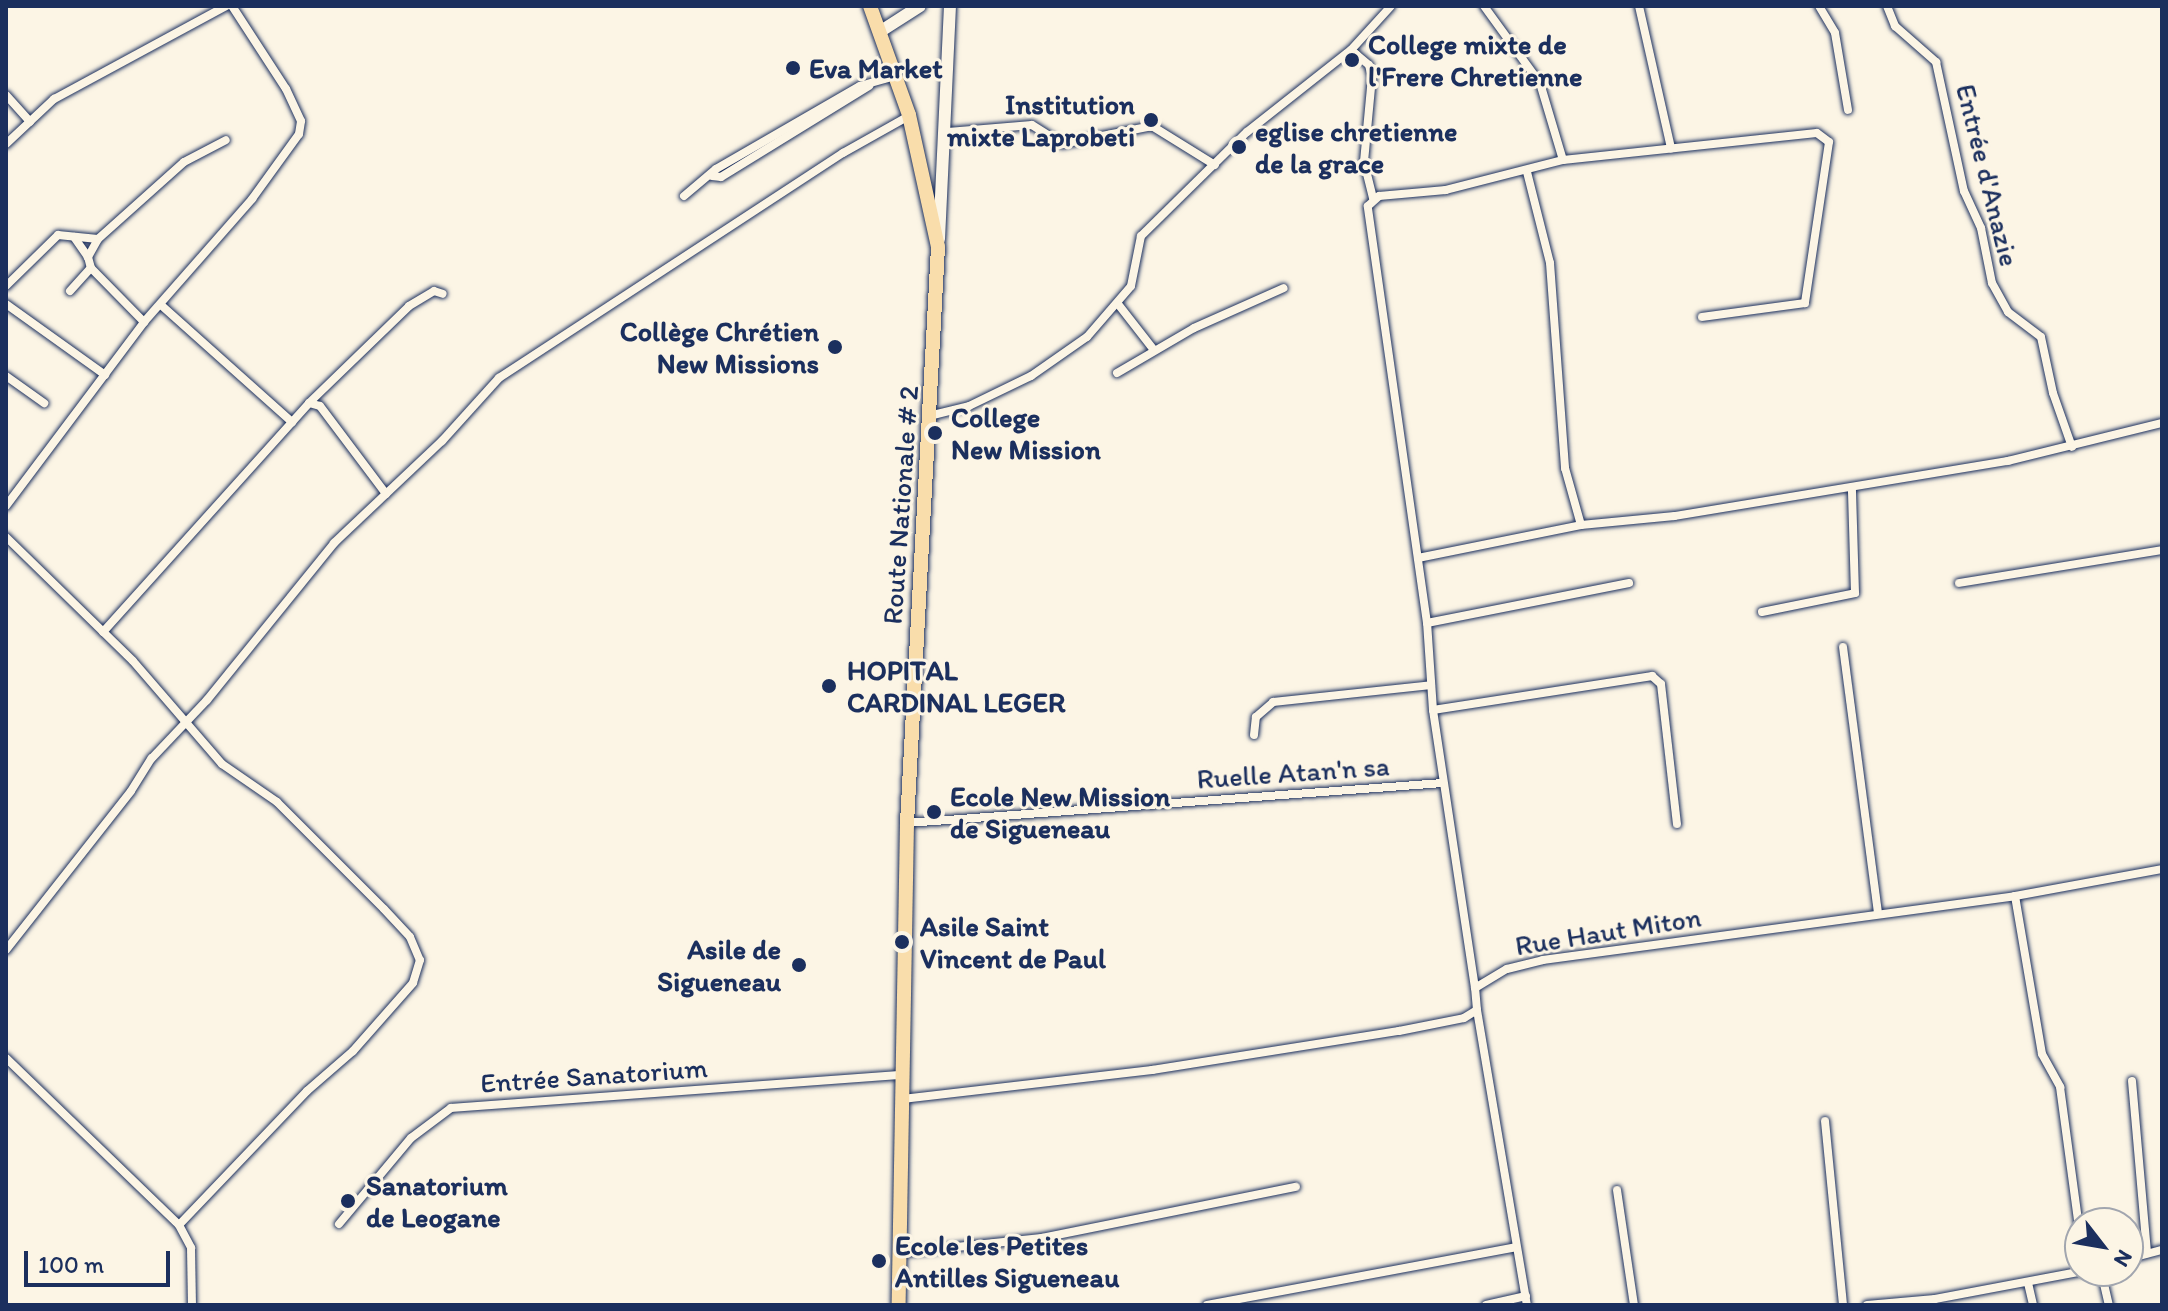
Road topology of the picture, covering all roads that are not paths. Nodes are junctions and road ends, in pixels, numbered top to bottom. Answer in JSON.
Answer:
{"nodes":[{"id":1,"x":226,"y":6,"type":"edge"},
{"id":2,"x":232,"y":6,"type":"edge"},
{"id":3,"x":870,"y":6,"type":"edge"},
{"id":4,"x":920,"y":6,"type":"edge"},
{"id":5,"x":950,"y":6,"type":"edge"},
{"id":6,"x":1391,"y":6,"type":"edge"},
{"id":7,"x":1484,"y":6,"type":"edge"},
{"id":8,"x":1639,"y":6,"type":"edge"},
{"id":9,"x":1819,"y":6,"type":"edge"},
{"id":10,"x":1887,"y":6,"type":"edge"},
{"id":11,"x":881,"y":31,"type":"junction"},
{"id":12,"x":1351,"y":50,"type":"junction"},
{"id":13,"x":896,"y":76,"type":"junction"},
{"id":14,"x":6,"y":95,"type":"edge"},
{"id":15,"x":1848,"y":110,"type":"dead end"},
{"id":16,"x":909,"y":115,"type":"junction"},
{"id":17,"x":30,"y":122,"type":"junction"},
{"id":18,"x":948,"y":132,"type":"junction"},
{"id":19,"x":226,"y":140,"type":"dead end"},
{"id":20,"x":6,"y":144,"type":"edge"},
{"id":21,"x":1671,"y":148,"type":"junction"},
{"id":22,"x":1563,"y":160,"type":"junction"},
{"id":23,"x":1215,"y":165,"type":"junction"},
{"id":24,"x":1527,"y":172,"type":"junction"},
{"id":25,"x":684,"y":196,"type":"dead end"},
{"id":26,"x":1373,"y":199,"type":"junction"},
{"id":27,"x":74,"y":237,"type":"junction"},
{"id":28,"x":98,"y":239,"type":"junction"},
{"id":29,"x":938,"y":247,"type":"junction"},
{"id":30,"x":88,"y":257,"type":"junction"},
{"id":31,"x":91,"y":268,"type":"junction"},
{"id":32,"x":6,"y":286,"type":"edge"},
{"id":33,"x":1284,"y":288,"type":"dead end"},
{"id":34,"x":70,"y":291,"type":"dead end"},
{"id":35,"x":443,"y":294,"type":"dead end"},
{"id":36,"x":6,"y":304,"type":"edge"},
{"id":37,"x":1118,"y":304,"type":"junction"},
{"id":38,"x":161,"y":305,"type":"junction"},
{"id":39,"x":1702,"y":317,"type":"dead end"},
{"id":40,"x":144,"y":322,"type":"junction"},
{"id":41,"x":1154,"y":350,"type":"junction"},
{"id":42,"x":1117,"y":373,"type":"dead end"},
{"id":43,"x":105,"y":375,"type":"junction"},
{"id":44,"x":6,"y":377,"type":"edge"},
{"id":45,"x":44,"y":403,"type":"dead end"},
{"id":46,"x":309,"y":403,"type":"junction"},
{"id":47,"x":933,"y":415,"type":"junction"},
{"id":48,"x":292,"y":422,"type":"junction"},
{"id":49,"x":2162,"y":423,"type":"edge"},
{"id":50,"x":2072,"y":447,"type":"junction"},
{"id":51,"x":1852,"y":489,"type":"junction"},
{"id":52,"x":386,"y":494,"type":"junction"},
{"id":53,"x":6,"y":506,"type":"edge"},
{"id":54,"x":1581,"y":525,"type":"junction"},
{"id":55,"x":6,"y":537,"type":"edge"},
{"id":56,"x":2162,"y":550,"type":"edge"},
{"id":57,"x":1418,"y":558,"type":"junction"},
{"id":58,"x":1629,"y":583,"type":"dead end"},
{"id":59,"x":1959,"y":583,"type":"dead end"},
{"id":60,"x":1762,"y":612,"type":"dead end"},
{"id":61,"x":1427,"y":623,"type":"junction"},
{"id":62,"x":103,"y":632,"type":"junction"},
{"id":63,"x":1843,"y":647,"type":"dead end"},
{"id":64,"x":1431,"y":685,"type":"junction"},
{"id":65,"x":1433,"y":710,"type":"junction"},
{"id":66,"x":184,"y":723,"type":"junction"},
{"id":67,"x":1254,"y":735,"type":"dead end"},
{"id":68,"x":1443,"y":783,"type":"junction"},
{"id":69,"x":907,"y":823,"type":"junction"},
{"id":70,"x":1677,"y":824,"type":"dead end"},
{"id":71,"x":2162,"y":869,"type":"edge"},
{"id":72,"x":2015,"y":896,"type":"junction"},
{"id":73,"x":1878,"y":912,"type":"junction"},
{"id":74,"x":6,"y":950,"type":"edge"},
{"id":75,"x":1475,"y":988,"type":"junction"},
{"id":76,"x":1477,"y":1010,"type":"junction"},
{"id":77,"x":6,"y":1058,"type":"edge"},
{"id":78,"x":14,"y":1066,"type":"junction"},
{"id":79,"x":6,"y":1074,"type":"edge"},
{"id":80,"x":902,"y":1075,"type":"junction"},
{"id":81,"x":2132,"y":1081,"type":"dead end"},
{"id":82,"x":902,"y":1099,"type":"junction"},
{"id":83,"x":1825,"y":1121,"type":"dead end"},
{"id":84,"x":1296,"y":1187,"type":"dead end"},
{"id":85,"x":1617,"y":1190,"type":"dead end"},
{"id":86,"x":2076,"y":1207,"type":"edge"},
{"id":87,"x":339,"y":1224,"type":"dead end"},
{"id":88,"x":179,"y":1225,"type":"junction"},
{"id":89,"x":1516,"y":1247,"type":"junction"},
{"id":90,"x":2162,"y":1250,"type":"edge"},
{"id":91,"x":899,"y":1253,"type":"junction"},
{"id":92,"x":2147,"y":1253,"type":"junction"},
{"id":93,"x":2144,"y":1254,"type":"edge"},
{"id":94,"x":2064,"y":1275,"type":"edge"},
{"id":95,"x":2028,"y":1283,"type":"junction"},
{"id":96,"x":1527,"y":1301,"type":"edge"},
{"id":97,"x":1890,"y":1304,"type":"edge"},
{"id":98,"x":192,"y":1305,"type":"edge"},
{"id":99,"x":899,"y":1305,"type":"edge"},
{"id":100,"x":1207,"y":1305,"type":"edge"},
{"id":101,"x":1486,"y":1305,"type":"edge"},
{"id":102,"x":1634,"y":1305,"type":"edge"},
{"id":103,"x":1843,"y":1305,"type":"edge"},
{"id":104,"x":1867,"y":1305,"type":"edge"},
{"id":105,"x":2033,"y":1305,"type":"edge"}],
"edges":[{"from":1,"to":17,"type":"street"},
{"from":2,"to":38,"type":"street"},
{"from":3,"to":11,"type":"main road","name":"Route Nationale # 2"},
{"from":4,"to":11,"type":"main road"},
{"from":5,"to":18,"type":"main road"},
{"from":6,"to":12,"type":"street"},
{"from":7,"to":22,"type":"street"},
{"from":8,"to":21,"type":"street"},
{"from":9,"to":15,"type":"street"},
{"from":10,"to":50,"type":"street","name":"Entrée d'Anazie"},
{"from":11,"to":13,"type":"main road","name":"Route Nationale # 2"},
{"from":12,"to":23,"type":"street"},
{"from":12,"to":26,"type":"street"},
{"from":13,"to":16,"type":"main road","name":"Route Nationale # 2"},
{"from":13,"to":25,"type":"street"},
{"from":14,"to":17,"type":"street"},
{"from":16,"to":29,"type":"main road","name":"Route Nationale # 2"},
{"from":16,"to":52,"type":"street"},
{"from":17,"to":20,"type":"street"},
{"from":18,"to":23,"type":"street"},
{"from":18,"to":29,"type":"main road"},
{"from":19,"to":28,"type":"street"},
{"from":21,"to":22,"type":"street"},
{"from":21,"to":39,"type":"street"},
{"from":22,"to":24,"type":"street"},
{"from":23,"to":37,"type":"street"},
{"from":24,"to":26,"type":"street"},
{"from":24,"to":54,"type":"street"},
{"from":26,"to":57,"type":"street"},
{"from":27,"to":28,"type":"street"},
{"from":27,"to":30,"type":"street"},
{"from":27,"to":32,"type":"street"},
{"from":28,"to":30,"type":"street"},
{"from":29,"to":47,"type":"main road","name":"Route Nationale # 2"},
{"from":30,"to":31,"type":"street"},
{"from":31,"to":34,"type":"street"},
{"from":31,"to":40,"type":"street"},
{"from":33,"to":41,"type":"street"},
{"from":35,"to":46,"type":"street"},
{"from":36,"to":43,"type":"street"},
{"from":37,"to":41,"type":"street"},
{"from":37,"to":47,"type":"street"},
{"from":38,"to":40,"type":"street"},
{"from":38,"to":48,"type":"street"},
{"from":40,"to":43,"type":"street"},
{"from":41,"to":42,"type":"street"},
{"from":43,"to":53,"type":"street"},
{"from":44,"to":45,"type":"street"},
{"from":46,"to":48,"type":"street"},
{"from":46,"to":52,"type":"street"},
{"from":47,"to":69,"type":"main road","name":"Route Nationale # 2"},
{"from":48,"to":62,"type":"street"},
{"from":49,"to":50,"type":"street"},
{"from":50,"to":51,"type":"street"},
{"from":51,"to":54,"type":"street"},
{"from":51,"to":60,"type":"street"},
{"from":52,"to":66,"type":"street"},
{"from":54,"to":57,"type":"street"},
{"from":55,"to":62,"type":"street"},
{"from":56,"to":59,"type":"street"},
{"from":57,"to":61,"type":"street"},
{"from":58,"to":61,"type":"street"},
{"from":61,"to":64,"type":"street"},
{"from":62,"to":66,"type":"street"},
{"from":63,"to":73,"type":"street"},
{"from":64,"to":65,"type":"street"},
{"from":64,"to":67,"type":"street"},
{"from":65,"to":68,"type":"street"},
{"from":65,"to":70,"type":"street"},
{"from":66,"to":74,"type":"street"},
{"from":66,"to":88,"type":"street"},
{"from":68,"to":69,"type":"street","name":"Ruelle Atan'n sa"},
{"from":68,"to":75,"type":"street"},
{"from":69,"to":80,"type":"main road","name":"Route Nationale # 2"},
{"from":71,"to":72,"type":"street","name":"Rue Haut Miton"},
{"from":72,"to":73,"type":"street","name":"Rue Haut Miton"},
{"from":72,"to":86,"type":"street"},
{"from":73,"to":75,"type":"street","name":"Rue Haut Miton"},
{"from":75,"to":76,"type":"street"},
{"from":76,"to":82,"type":"street"},
{"from":76,"to":89,"type":"street"},
{"from":77,"to":78,"type":"street"},
{"from":78,"to":79,"type":"street"},
{"from":78,"to":88,"type":"street"},
{"from":80,"to":82,"type":"main road","name":"Route Nationale # 2"},
{"from":80,"to":87,"type":"street","name":"Entrée Sanatorium"},
{"from":81,"to":92,"type":"street"},
{"from":82,"to":91,"type":"main road","name":"Route Nationale # 2"},
{"from":83,"to":103,"type":"street"},
{"from":84,"to":91,"type":"street"},
{"from":85,"to":102,"type":"street"},
{"from":88,"to":98,"type":"street"},
{"from":89,"to":96,"type":"street"},
{"from":89,"to":100,"type":"street"},
{"from":90,"to":92,"type":"street"},
{"from":91,"to":99,"type":"main road","name":"Route Nationale # 2"},
{"from":92,"to":93,"type":"street"},
{"from":94,"to":95,"type":"street"},
{"from":95,"to":97,"type":"street"},
{"from":95,"to":105,"type":"street"},
{"from":96,"to":101,"type":"street"},
{"from":97,"to":104,"type":"street"}]}
